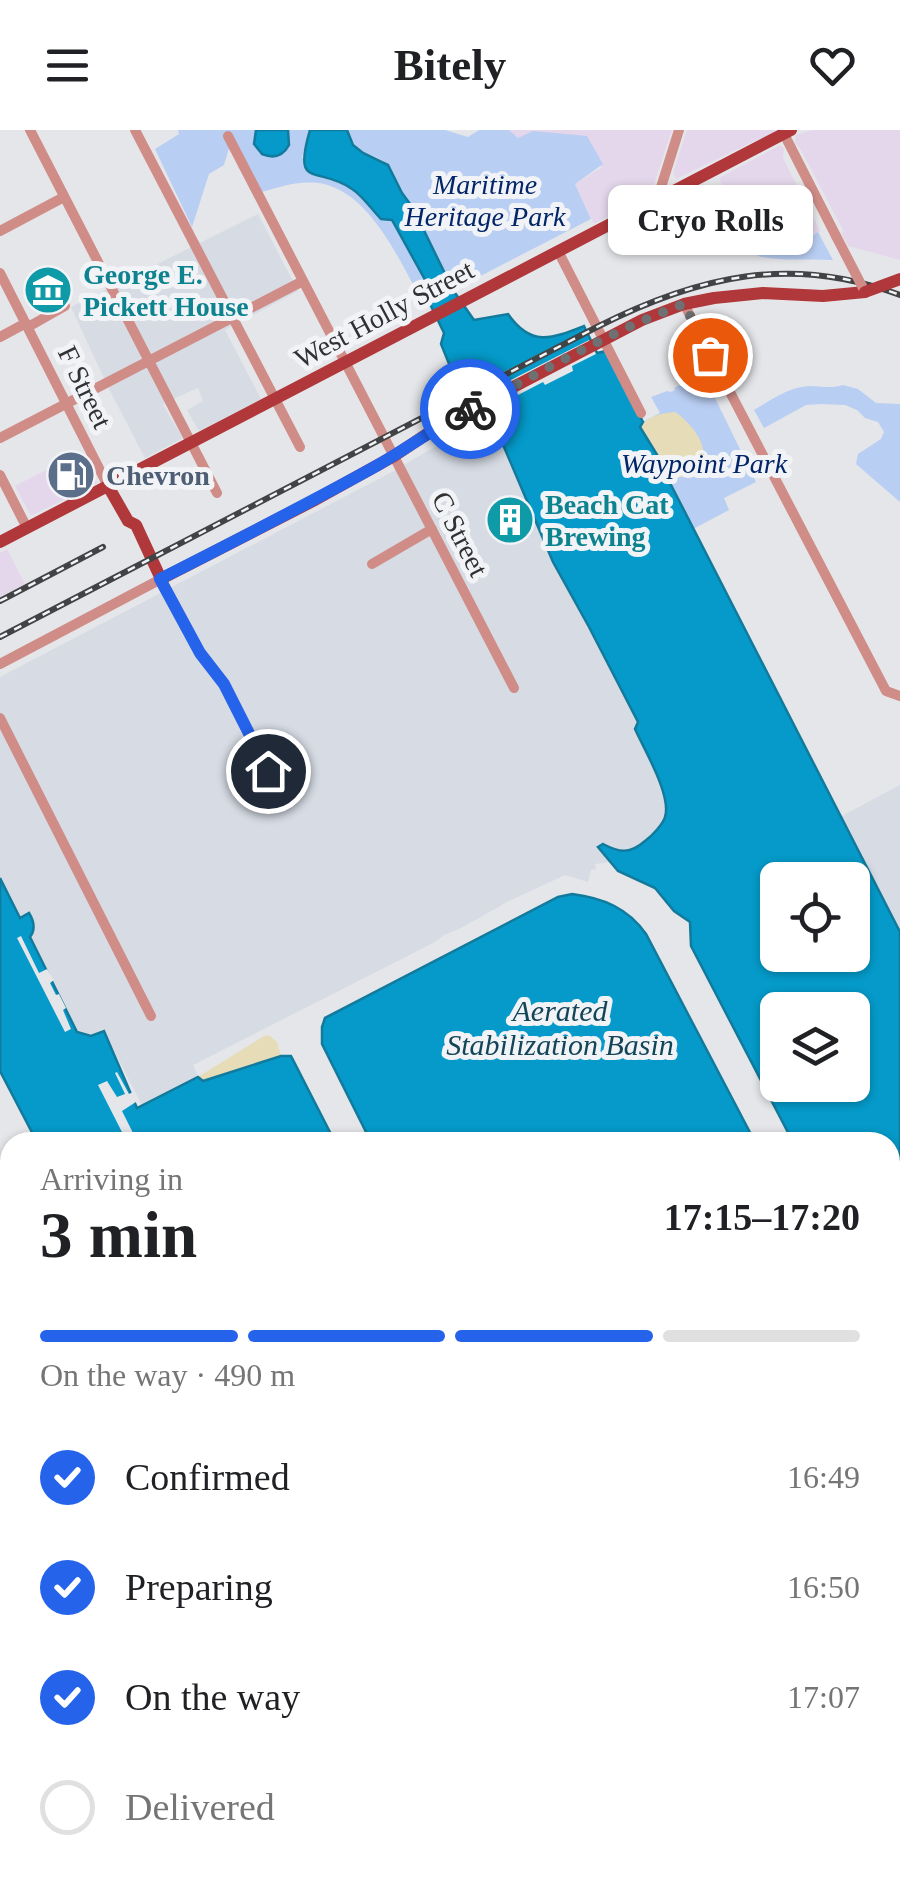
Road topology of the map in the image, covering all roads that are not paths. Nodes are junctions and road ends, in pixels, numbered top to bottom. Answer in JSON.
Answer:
{"nodes":[{"id":1,"x":30,"y":130,"type":"edge"},
{"id":2,"x":134,"y":130,"type":"edge"},
{"id":3,"x":679,"y":130,"type":"edge"},
{"id":4,"x":785,"y":131,"type":"edge"},
{"id":5,"x":228,"y":136,"type":"dead end"},
{"id":6,"x":64,"y":197,"type":"junction"},
{"id":7,"x":657,"y":200,"type":"junction"},
{"id":8,"x":0,"y":231,"type":"edge"},
{"id":9,"x":558,"y":252,"type":"junction"},
{"id":10,"x":0,"y":273,"type":"edge"},
{"id":11,"x":900,"y":279,"type":"edge"},
{"id":12,"x":303,"y":280,"type":"junction"},
{"id":13,"x":865,"y":292,"type":"junction"},
{"id":14,"x":690,"y":303,"type":"junction"},
{"id":15,"x":64,"y":306,"type":"dead end"},
{"id":16,"x":232,"y":318,"type":"junction"},
{"id":17,"x":27,"y":325,"type":"junction"},
{"id":18,"x":0,"y":337,"type":"edge"},
{"id":19,"x":601,"y":344,"type":"junction"},
{"id":20,"x":149,"y":361,"type":"junction"},
{"id":21,"x":346,"y":362,"type":"junction"},
{"id":22,"x":274,"y":399,"type":"junction"},
{"id":23,"x":67,"y":403,"type":"junction"},
{"id":24,"x":642,"y":413,"type":"dead end"},
{"id":25,"x":0,"y":438,"type":"edge"},
{"id":26,"x":191,"y":442,"type":"junction"},
{"id":27,"x":300,"y":447,"type":"dead end"},
{"id":28,"x":394,"y":456,"type":"junction"},
{"id":29,"x":0,"y":475,"type":"edge"},
{"id":30,"x":108,"y":486,"type":"junction"},
{"id":31,"x":217,"y":493,"type":"dead end"},
{"id":32,"x":28,"y":528,"type":"junction"},
{"id":33,"x":432,"y":529,"type":"junction"},
{"id":34,"x":0,"y":542,"type":"edge"},
{"id":35,"x":372,"y":564,"type":"dead end"},
{"id":36,"x":160,"y":579,"type":"junction"},
{"id":37,"x":0,"y":664,"type":"edge"},
{"id":38,"x":514,"y":688,"type":"dead end"},
{"id":39,"x":897,"y":696,"type":"edge"},
{"id":40,"x":0,"y":718,"type":"edge"},
{"id":41,"x":284,"y":800,"type":"dead end"},
{"id":42,"x":151,"y":1016,"type":"dead end"}],
"edges":[{"from":1,"to":6,"type":"street"},
{"from":2,"to":16,"type":"street"},
{"from":3,"to":7,"type":"street"},
{"from":4,"to":7,"type":"main road","name":"West Holly Street"},
{"from":4,"to":13,"type":"street","bridge":true},
{"from":5,"to":12,"type":"street","name":"C Street"},
{"from":6,"to":8,"type":"street"},
{"from":6,"to":20,"type":"street"},
{"from":7,"to":9,"type":"main road","name":"West Holly Street"},
{"from":9,"to":19,"type":"street"},
{"from":9,"to":21,"type":"main road","name":"West Holly Street"},
{"from":10,"to":17,"type":"street","name":"F Street"},
{"from":11,"to":13,"type":"main road","bridge":true},
{"from":12,"to":16,"type":"street"},
{"from":12,"to":21,"type":"street","name":"C Street"},
{"from":13,"to":14,"type":"main road"},
{"from":14,"to":19,"type":"main road"},
{"from":14,"to":39,"type":"street"},
{"from":15,"to":17,"type":"street"},
{"from":16,"to":20,"type":"street"},
{"from":16,"to":22,"type":"street"},
{"from":17,"to":18,"type":"street"},
{"from":17,"to":23,"type":"street","name":"F Street"},
{"from":19,"to":24,"type":"street"},
{"from":19,"to":28,"type":"main road"},
{"from":20,"to":23,"type":"street"},
{"from":20,"to":26,"type":"street"},
{"from":21,"to":22,"type":"main road","name":"West Holly Street"},
{"from":21,"to":28,"type":"street","name":"C Street"},
{"from":22,"to":26,"type":"main road","name":"West Holly Street"},
{"from":22,"to":27,"type":"street"},
{"from":23,"to":25,"type":"street"},
{"from":23,"to":30,"type":"street","name":"F Street"},
{"from":26,"to":30,"type":"main road","name":"West Holly Street"},
{"from":26,"to":31,"type":"street"},
{"from":28,"to":33,"type":"street","name":"C Street"},
{"from":28,"to":36,"type":"main road"},
{"from":29,"to":32,"type":"street"},
{"from":30,"to":32,"type":"main road","name":"West Holly Street"},
{"from":30,"to":36,"type":"main road","name":"F Street"},
{"from":32,"to":34,"type":"main road","name":"West Holly Street"},
{"from":33,"to":35,"type":"street"},
{"from":33,"to":38,"type":"street","name":"C Street"},
{"from":36,"to":37,"type":"street"},
{"from":36,"to":41,"type":"street","name":"F Street"},
{"from":40,"to":42,"type":"street"}]}
